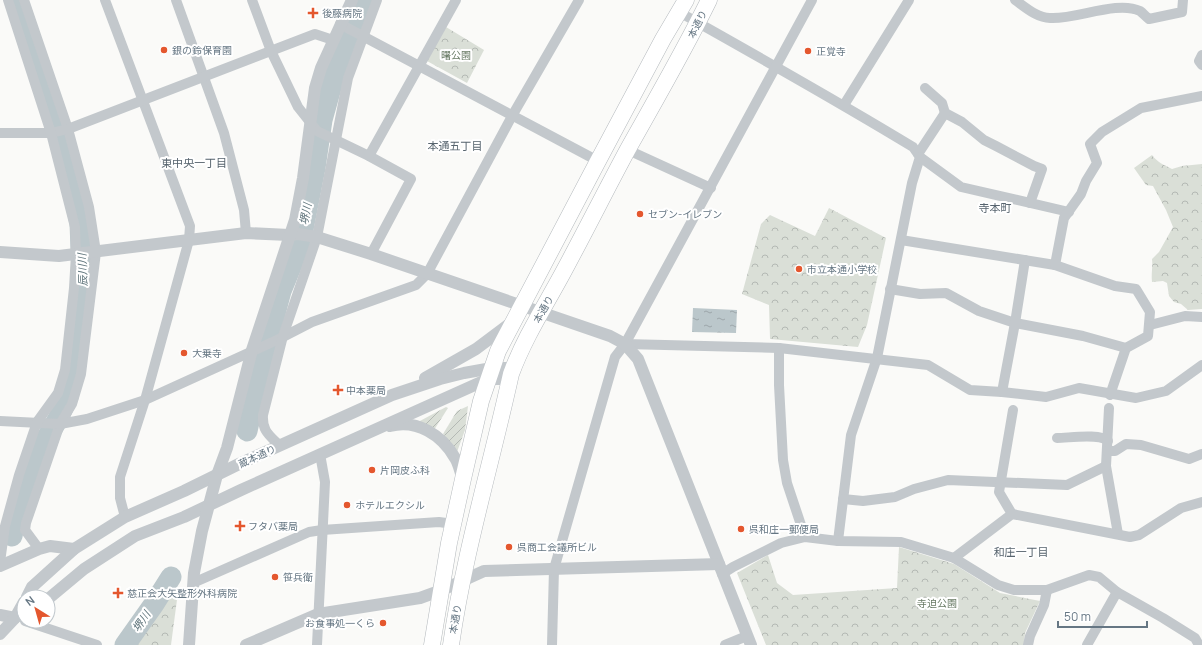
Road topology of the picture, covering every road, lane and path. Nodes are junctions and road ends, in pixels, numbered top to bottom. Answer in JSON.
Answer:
{"nodes":[{"id":1,"x":8,"y":0,"type":"edge"},
{"id":2,"x":24,"y":0,"type":"edge"},
{"id":3,"x":105,"y":0,"type":"edge"},
{"id":4,"x":176,"y":0,"type":"edge"},
{"id":5,"x":252,"y":0,"type":"edge"},
{"id":6,"x":352,"y":0,"type":"edge"},
{"id":7,"x":377,"y":0,"type":"edge"},
{"id":8,"x":456,"y":0,"type":"edge"},
{"id":9,"x":579,"y":0,"type":"edge"},
{"id":10,"x":812,"y":0,"type":"edge"},
{"id":11,"x":909,"y":0,"type":"edge"},
{"id":12,"x":1015,"y":0,"type":"edge"},
{"id":13,"x":1183,"y":0,"type":"edge"},
{"id":14,"x":683,"y":3,"type":"edge"},
{"id":15,"x":704,"y":11,"type":"edge"},
{"id":16,"x":344,"y":26,"type":"junction"},
{"id":17,"x":361,"y":35,"type":"junction"},
{"id":18,"x":333,"y":40,"type":"junction"},
{"id":19,"x":271,"y":51,"type":"junction"},
{"id":20,"x":1202,"y":56,"type":"edge"},
{"id":21,"x":419,"y":65,"type":"junction"},
{"id":22,"x":1202,"y":65,"type":"edge"},
{"id":23,"x":776,"y":68,"type":"junction"},
{"id":24,"x":203,"y":77,"type":"junction"},
{"id":25,"x":925,"y":88,"type":"dead end"},
{"id":26,"x":1202,"y":96,"type":"edge"},
{"id":27,"x":142,"y":100,"type":"junction"},
{"id":28,"x":844,"y":105,"type":"junction"},
{"id":29,"x":945,"y":113,"type":"junction"},
{"id":30,"x":512,"y":116,"type":"junction"},
{"id":31,"x":314,"y":128,"type":"junction"},
{"id":32,"x":68,"y":129,"type":"junction"},
{"id":33,"x":0,"y":133,"type":"edge"},
{"id":34,"x":51,"y":133,"type":"junction"},
{"id":35,"x":333,"y":140,"type":"junction"},
{"id":36,"x":628,"y":150,"type":"junction"},
{"id":37,"x":369,"y":156,"type":"junction"},
{"id":38,"x":919,"y":156,"type":"junction"},
{"id":39,"x":598,"y":161,"type":"junction"},
{"id":40,"x":711,"y":188,"type":"junction"},
{"id":41,"x":1030,"y":203,"type":"junction"},
{"id":42,"x":1069,"y":212,"type":"junction"},
{"id":43,"x":246,"y":233,"type":"junction"},
{"id":44,"x":294,"y":234,"type":"junction"},
{"id":45,"x":315,"y":237,"type":"junction"},
{"id":46,"x":189,"y":240,"type":"junction"},
{"id":47,"x":901,"y":240,"type":"junction"},
{"id":48,"x":0,"y":252,"type":"edge"},
{"id":49,"x":96,"y":252,"type":"junction"},
{"id":50,"x":76,"y":254,"type":"junction"},
{"id":51,"x":371,"y":254,"type":"junction"},
{"id":52,"x":1025,"y":260,"type":"junction"},
{"id":53,"x":1055,"y":265,"type":"junction"},
{"id":54,"x":427,"y":274,"type":"junction"},
{"id":55,"x":890,"y":289,"type":"junction"},
{"id":56,"x":522,"y":306,"type":"junction"},
{"id":57,"x":540,"y":313,"type":"junction"},
{"id":58,"x":1202,"y":317,"type":"edge"},
{"id":59,"x":512,"y":322,"type":"junction"},
{"id":60,"x":1015,"y":323,"type":"junction"},
{"id":61,"x":1150,"y":325,"type":"junction"},
{"id":62,"x":280,"y":338,"type":"junction"},
{"id":63,"x":625,"y":344,"type":"junction"},
{"id":64,"x":779,"y":348,"type":"junction"},
{"id":65,"x":1126,"y":348,"type":"junction"},
{"id":66,"x":255,"y":349,"type":"junction"},
{"id":67,"x":878,"y":358,"type":"junction"},
{"id":68,"x":1202,"y":365,"type":"edge"},
{"id":69,"x":490,"y":373,"type":"junction"},
{"id":70,"x":511,"y":373,"type":"junction"},
{"id":71,"x":1002,"y":392,"type":"junction"},
{"id":72,"x":392,"y":395,"type":"junction"},
{"id":73,"x":1110,"y":395,"type":"junction"},
{"id":74,"x":145,"y":400,"type":"junction"},
{"id":75,"x":1109,"y":408,"type":"dead end"},
{"id":76,"x":1013,"y":410,"type":"dead end"},
{"id":77,"x":0,"y":420,"type":"edge"},
{"id":78,"x":37,"y":422,"type":"junction"},
{"id":79,"x":60,"y":424,"type":"junction"},
{"id":80,"x":375,"y":429,"type":"junction"},
{"id":81,"x":1057,"y":438,"type":"dead end"},
{"id":82,"x":280,"y":445,"type":"junction"},
{"id":83,"x":1107,"y":446,"type":"junction"},
{"id":84,"x":320,"y":454,"type":"junction"},
{"id":85,"x":1202,"y":454,"type":"edge"},
{"id":86,"x":1106,"y":466,"type":"junction"},
{"id":87,"x":217,"y":475,"type":"junction"},
{"id":88,"x":463,"y":479,"type":"junction"},
{"id":89,"x":1001,"y":482,"type":"junction"},
{"id":90,"x":843,"y":499,"type":"junction"},
{"id":91,"x":1202,"y":502,"type":"edge"},
{"id":92,"x":209,"y":505,"type":"junction"},
{"id":93,"x":1012,"y":514,"type":"junction"},
{"id":94,"x":125,"y":517,"type":"junction"},
{"id":95,"x":453,"y":524,"type":"junction"},
{"id":96,"x":322,"y":530,"type":"junction"},
{"id":97,"x":1118,"y":534,"type":"junction"},
{"id":98,"x":805,"y":537,"type":"junction"},
{"id":99,"x":838,"y":541,"type":"junction"},
{"id":100,"x":38,"y":549,"type":"junction"},
{"id":101,"x":74,"y":549,"type":"junction"},
{"id":102,"x":954,"y":558,"type":"junction"},
{"id":103,"x":0,"y":562,"type":"edge"},
{"id":104,"x":0,"y":566,"type":"edge"},
{"id":105,"x":554,"y":569,"type":"junction"},
{"id":106,"x":720,"y":569,"type":"junction"},
{"id":107,"x":462,"y":580,"type":"junction"},
{"id":108,"x":193,"y":583,"type":"junction"},
{"id":109,"x":31,"y":589,"type":"edge"},
{"id":110,"x":442,"y":590,"type":"junction"},
{"id":111,"x":1047,"y":590,"type":"junction"},
{"id":112,"x":56,"y":592,"type":"edge"},
{"id":113,"x":1117,"y":592,"type":"junction"},
{"id":114,"x":318,"y":614,"type":"junction"},
{"id":115,"x":0,"y":615,"type":"edge"},
{"id":116,"x":16,"y":617,"type":"edge"},
{"id":117,"x":16,"y":622,"type":"edge"},
{"id":118,"x":53,"y":629,"type":"edge"},
{"id":119,"x":0,"y":634,"type":"edge"},
{"id":120,"x":749,"y":640,"type":"edge"},
{"id":121,"x":97,"y":645,"type":"edge"},
{"id":122,"x":189,"y":645,"type":"edge"},
{"id":123,"x":246,"y":645,"type":"edge"},
{"id":124,"x":317,"y":645,"type":"edge"},
{"id":125,"x":432,"y":645,"type":"edge"},
{"id":126,"x":451,"y":645,"type":"edge"},
{"id":127,"x":552,"y":645,"type":"edge"},
{"id":128,"x":725,"y":645,"type":"edge"},
{"id":129,"x":1028,"y":645,"type":"edge"},
{"id":130,"x":1087,"y":645,"type":"edge"},
{"id":131,"x":1199,"y":645,"type":"edge"}],
"edges":[{"from":1,"to":34,"type":"street"},
{"from":2,"to":32,"type":"street"},
{"from":3,"to":27,"type":"street"},
{"from":4,"to":24,"type":"street"},
{"from":5,"to":19,"type":"street"},
{"from":6,"to":16,"type":"street"},
{"from":7,"to":17,"type":"street"},
{"from":8,"to":21,"type":"street"},
{"from":9,"to":30,"type":"street"},
{"from":10,"to":23,"type":"street"},
{"from":11,"to":28,"type":"street"},
{"from":12,"to":13,"type":"street"},
{"from":14,"to":15,"type":"street"},
{"from":14,"to":39,"type":"highway","name":"本通り"},
{"from":15,"to":23,"type":"street"},
{"from":15,"to":36,"type":"highway","name":"本通り"},
{"from":16,"to":17,"type":"street"},
{"from":16,"to":18,"type":"street"},
{"from":17,"to":21,"type":"street"},
{"from":17,"to":35,"type":"street"},
{"from":18,"to":19,"type":"street"},
{"from":18,"to":31,"type":"street"},
{"from":19,"to":24,"type":"street"},
{"from":19,"to":31,"type":"street"},
{"from":20,"to":22,"type":"street"},
{"from":21,"to":30,"type":"street"},
{"from":21,"to":37,"type":"street"},
{"from":23,"to":28,"type":"street"},
{"from":23,"to":40,"type":"street"},
{"from":24,"to":27,"type":"street"},
{"from":24,"to":43,"type":"street"},
{"from":25,"to":29,"type":"street"},
{"from":26,"to":42,"type":"street"},
{"from":27,"to":32,"type":"street"},
{"from":27,"to":46,"type":"street"},
{"from":28,"to":38,"type":"street"},
{"from":29,"to":38,"type":"street"},
{"from":29,"to":41,"type":"street"},
{"from":30,"to":39,"type":"street"},
{"from":30,"to":54,"type":"street"},
{"from":31,"to":35,"type":"street"},
{"from":31,"to":44,"type":"street"},
{"from":32,"to":34,"type":"street"},
{"from":32,"to":49,"type":"street"},
{"from":33,"to":34,"type":"street"},
{"from":34,"to":50,"type":"street"},
{"from":35,"to":37,"type":"street"},
{"from":35,"to":45,"type":"street"},
{"from":36,"to":40,"type":"street"},
{"from":36,"to":57,"type":"highway","name":"本通り"},
{"from":37,"to":51,"type":"street"},
{"from":38,"to":41,"type":"street"},
{"from":38,"to":47,"type":"street"},
{"from":39,"to":56,"type":"highway","name":"本通り"},
{"from":40,"to":63,"type":"street"},
{"from":41,"to":42,"type":"street"},
{"from":42,"to":53,"type":"street"},
{"from":43,"to":44,"type":"street"},
{"from":43,"to":46,"type":"street"},
{"from":44,"to":45,"type":"street"},
{"from":44,"to":66,"type":"street"},
{"from":45,"to":51,"type":"street"},
{"from":45,"to":62,"type":"street"},
{"from":46,"to":49,"type":"street"},
{"from":46,"to":74,"type":"street"},
{"from":47,"to":52,"type":"street"},
{"from":47,"to":55,"type":"street"},
{"from":48,"to":50,"type":"street"},
{"from":49,"to":50,"type":"street"},
{"from":49,"to":79,"type":"street"},
{"from":50,"to":78,"type":"street"},
{"from":51,"to":54,"type":"street"},
{"from":52,"to":53,"type":"street"},
{"from":52,"to":60,"type":"street"},
{"from":53,"to":61,"type":"street"},
{"from":54,"to":56,"type":"street"},
{"from":54,"to":62,"type":"street"},
{"from":55,"to":60,"type":"street"},
{"from":55,"to":67,"type":"street"},
{"from":56,"to":57,"type":"street"},
{"from":56,"to":59,"type":"highway","name":"本通り"},
{"from":57,"to":63,"type":"street"},
{"from":57,"to":70,"type":"highway","name":"本通り"},
{"from":58,"to":61,"type":"street"},
{"from":59,"to":69,"type":"highway","name":"本通り"},
{"from":59,"to":72,"type":"street"},
{"from":60,"to":65,"type":"street"},
{"from":60,"to":71,"type":"street"},
{"from":61,"to":65,"type":"street"},
{"from":62,"to":66,"type":"street"},
{"from":62,"to":82,"type":"street"},
{"from":63,"to":64,"type":"street"},
{"from":63,"to":105,"type":"street"},
{"from":63,"to":106,"type":"street"},
{"from":64,"to":67,"type":"street"},
{"from":64,"to":98,"type":"street"},
{"from":65,"to":73,"type":"street"},
{"from":66,"to":74,"type":"street"},
{"from":66,"to":87,"type":"street"},
{"from":67,"to":71,"type":"street"},
{"from":67,"to":90,"type":"street"},
{"from":68,"to":73,"type":"street"},
{"from":69,"to":70,"type":"street","name":"蔵本通り"},
{"from":69,"to":72,"type":"street","name":"蔵本通り"},
{"from":69,"to":80,"type":"street","name":"蔵本通り"},
{"from":69,"to":88,"type":"highway","name":"本通り"},
{"from":70,"to":107,"type":"highway","name":"本通り"},
{"from":71,"to":73,"type":"street"},
{"from":72,"to":82,"type":"street","name":"蔵本通り"},
{"from":74,"to":79,"type":"street"},
{"from":74,"to":94,"type":"street"},
{"from":75,"to":83,"type":"street"},
{"from":76,"to":89,"type":"street"},
{"from":77,"to":78,"type":"street"},
{"from":78,"to":79,"type":"street"},
{"from":78,"to":103,"type":"street"},
{"from":79,"to":100,"type":"street"},
{"from":80,"to":84,"type":"street","name":"蔵本通り"},
{"from":80,"to":88,"type":"street"},
{"from":81,"to":83,"type":"street"},
{"from":82,"to":87,"type":"street","name":"蔵本通り"},
{"from":83,"to":85,"type":"street"},
{"from":83,"to":86,"type":"street"},
{"from":84,"to":92,"type":"street","name":"蔵本通り"},
{"from":84,"to":96,"type":"street"},
{"from":86,"to":89,"type":"street"},
{"from":86,"to":97,"type":"street"},
{"from":87,"to":92,"type":"street"},
{"from":87,"to":94,"type":"street","name":"蔵本通り"},
{"from":88,"to":95,"type":"highway","name":"本通り"},
{"from":89,"to":90,"type":"street"},
{"from":89,"to":93,"type":"street"},
{"from":90,"to":99,"type":"street"},
{"from":91,"to":97,"type":"street"},
{"from":92,"to":108,"type":"street"},
{"from":92,"to":112,"type":"street","name":"蔵本通り"},
{"from":93,"to":97,"type":"street"},
{"from":93,"to":102,"type":"street"},
{"from":94,"to":101,"type":"street","name":"蔵本通り"},
{"from":95,"to":96,"type":"street"},
{"from":95,"to":110,"type":"highway","name":"本通り"},
{"from":96,"to":108,"type":"street"},
{"from":96,"to":114,"type":"street"},
{"from":98,"to":99,"type":"street"},
{"from":98,"to":106,"type":"street"},
{"from":99,"to":102,"type":"street"},
{"from":100,"to":101,"type":"street"},
{"from":100,"to":104,"type":"street"},
{"from":101,"to":109,"type":"street","name":"蔵本通り"},
{"from":102,"to":111,"type":"street"},
{"from":105,"to":106,"type":"street"},
{"from":105,"to":107,"type":"street"},
{"from":105,"to":127,"type":"street"},
{"from":106,"to":120,"type":"street"},
{"from":107,"to":110,"type":"street"},
{"from":107,"to":126,"type":"highway","name":"本通り"},
{"from":108,"to":122,"type":"street"},
{"from":110,"to":114,"type":"street"},
{"from":110,"to":125,"type":"highway","name":"本通り"},
{"from":111,"to":113,"type":"street"},
{"from":111,"to":129,"type":"street"},
{"from":113,"to":130,"type":"street"},
{"from":113,"to":131,"type":"street"},
{"from":114,"to":123,"type":"street"},
{"from":114,"to":124,"type":"street"},
{"from":115,"to":116,"type":"street"},
{"from":117,"to":119,"type":"street"},
{"from":118,"to":121,"type":"street"},
{"from":120,"to":128,"type":"street"}]}
